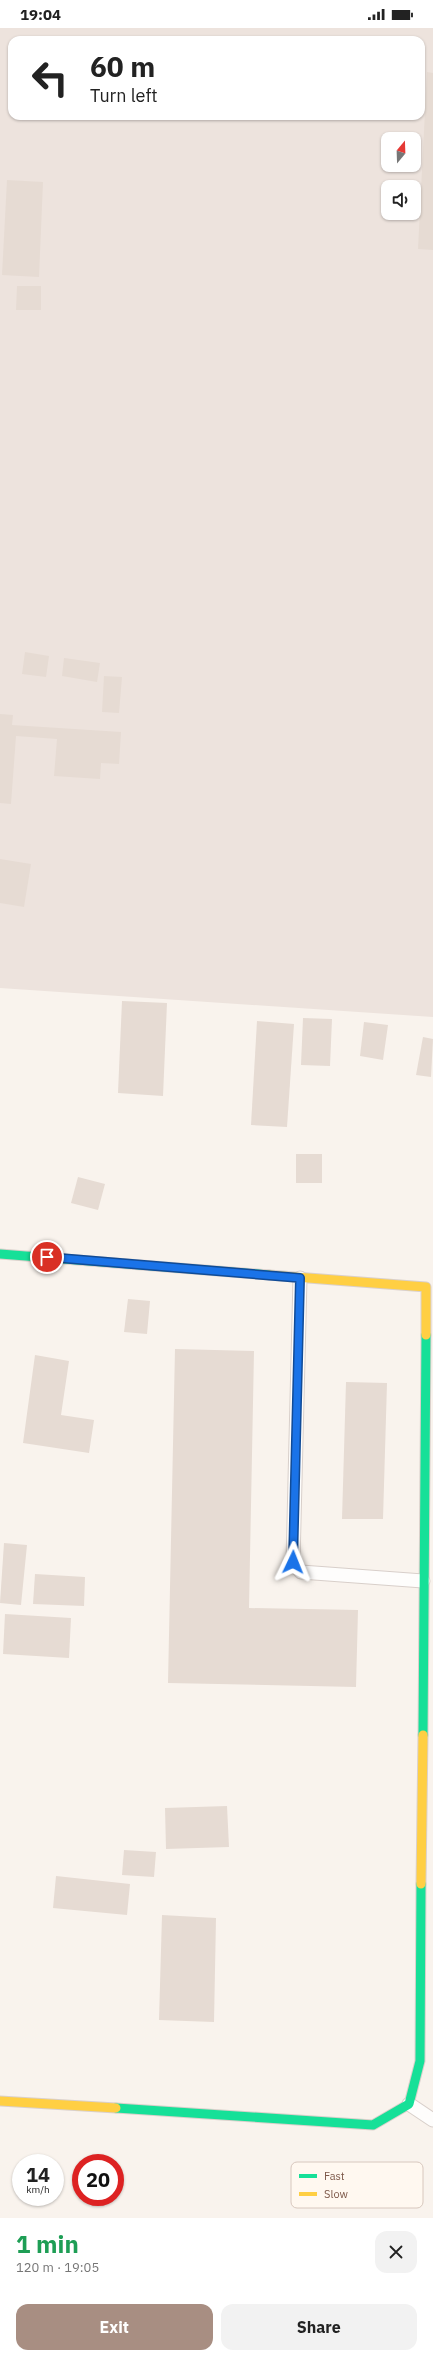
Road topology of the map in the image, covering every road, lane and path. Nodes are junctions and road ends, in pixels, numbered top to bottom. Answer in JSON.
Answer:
{"nodes":[{"id":1,"x":0,"y":1254,"type":"edge"},
{"id":2,"x":300,"y":1278,"type":"junction"},
{"id":3,"x":424,"y":1581,"type":"junction"},
{"id":4,"x":420,"y":2061,"type":"junction"},
{"id":5,"x":433,"y":2061,"type":"edge"},
{"id":6,"x":0,"y":2101,"type":"edge"},
{"id":7,"x":408,"y":2104,"type":"junction"},
{"id":8,"x":433,"y":2120,"type":"edge"}],
"edges":[{"from":1,"to":2,"type":"street"},
{"from":2,"to":3,"type":"lane"},
{"from":2,"to":3,"type":"street"},
{"from":3,"to":4,"type":"street"},
{"from":4,"to":5,"type":"lane"},
{"from":4,"to":7,"type":"street"},
{"from":6,"to":7,"type":"street"},
{"from":7,"to":8,"type":"lane"}]}
